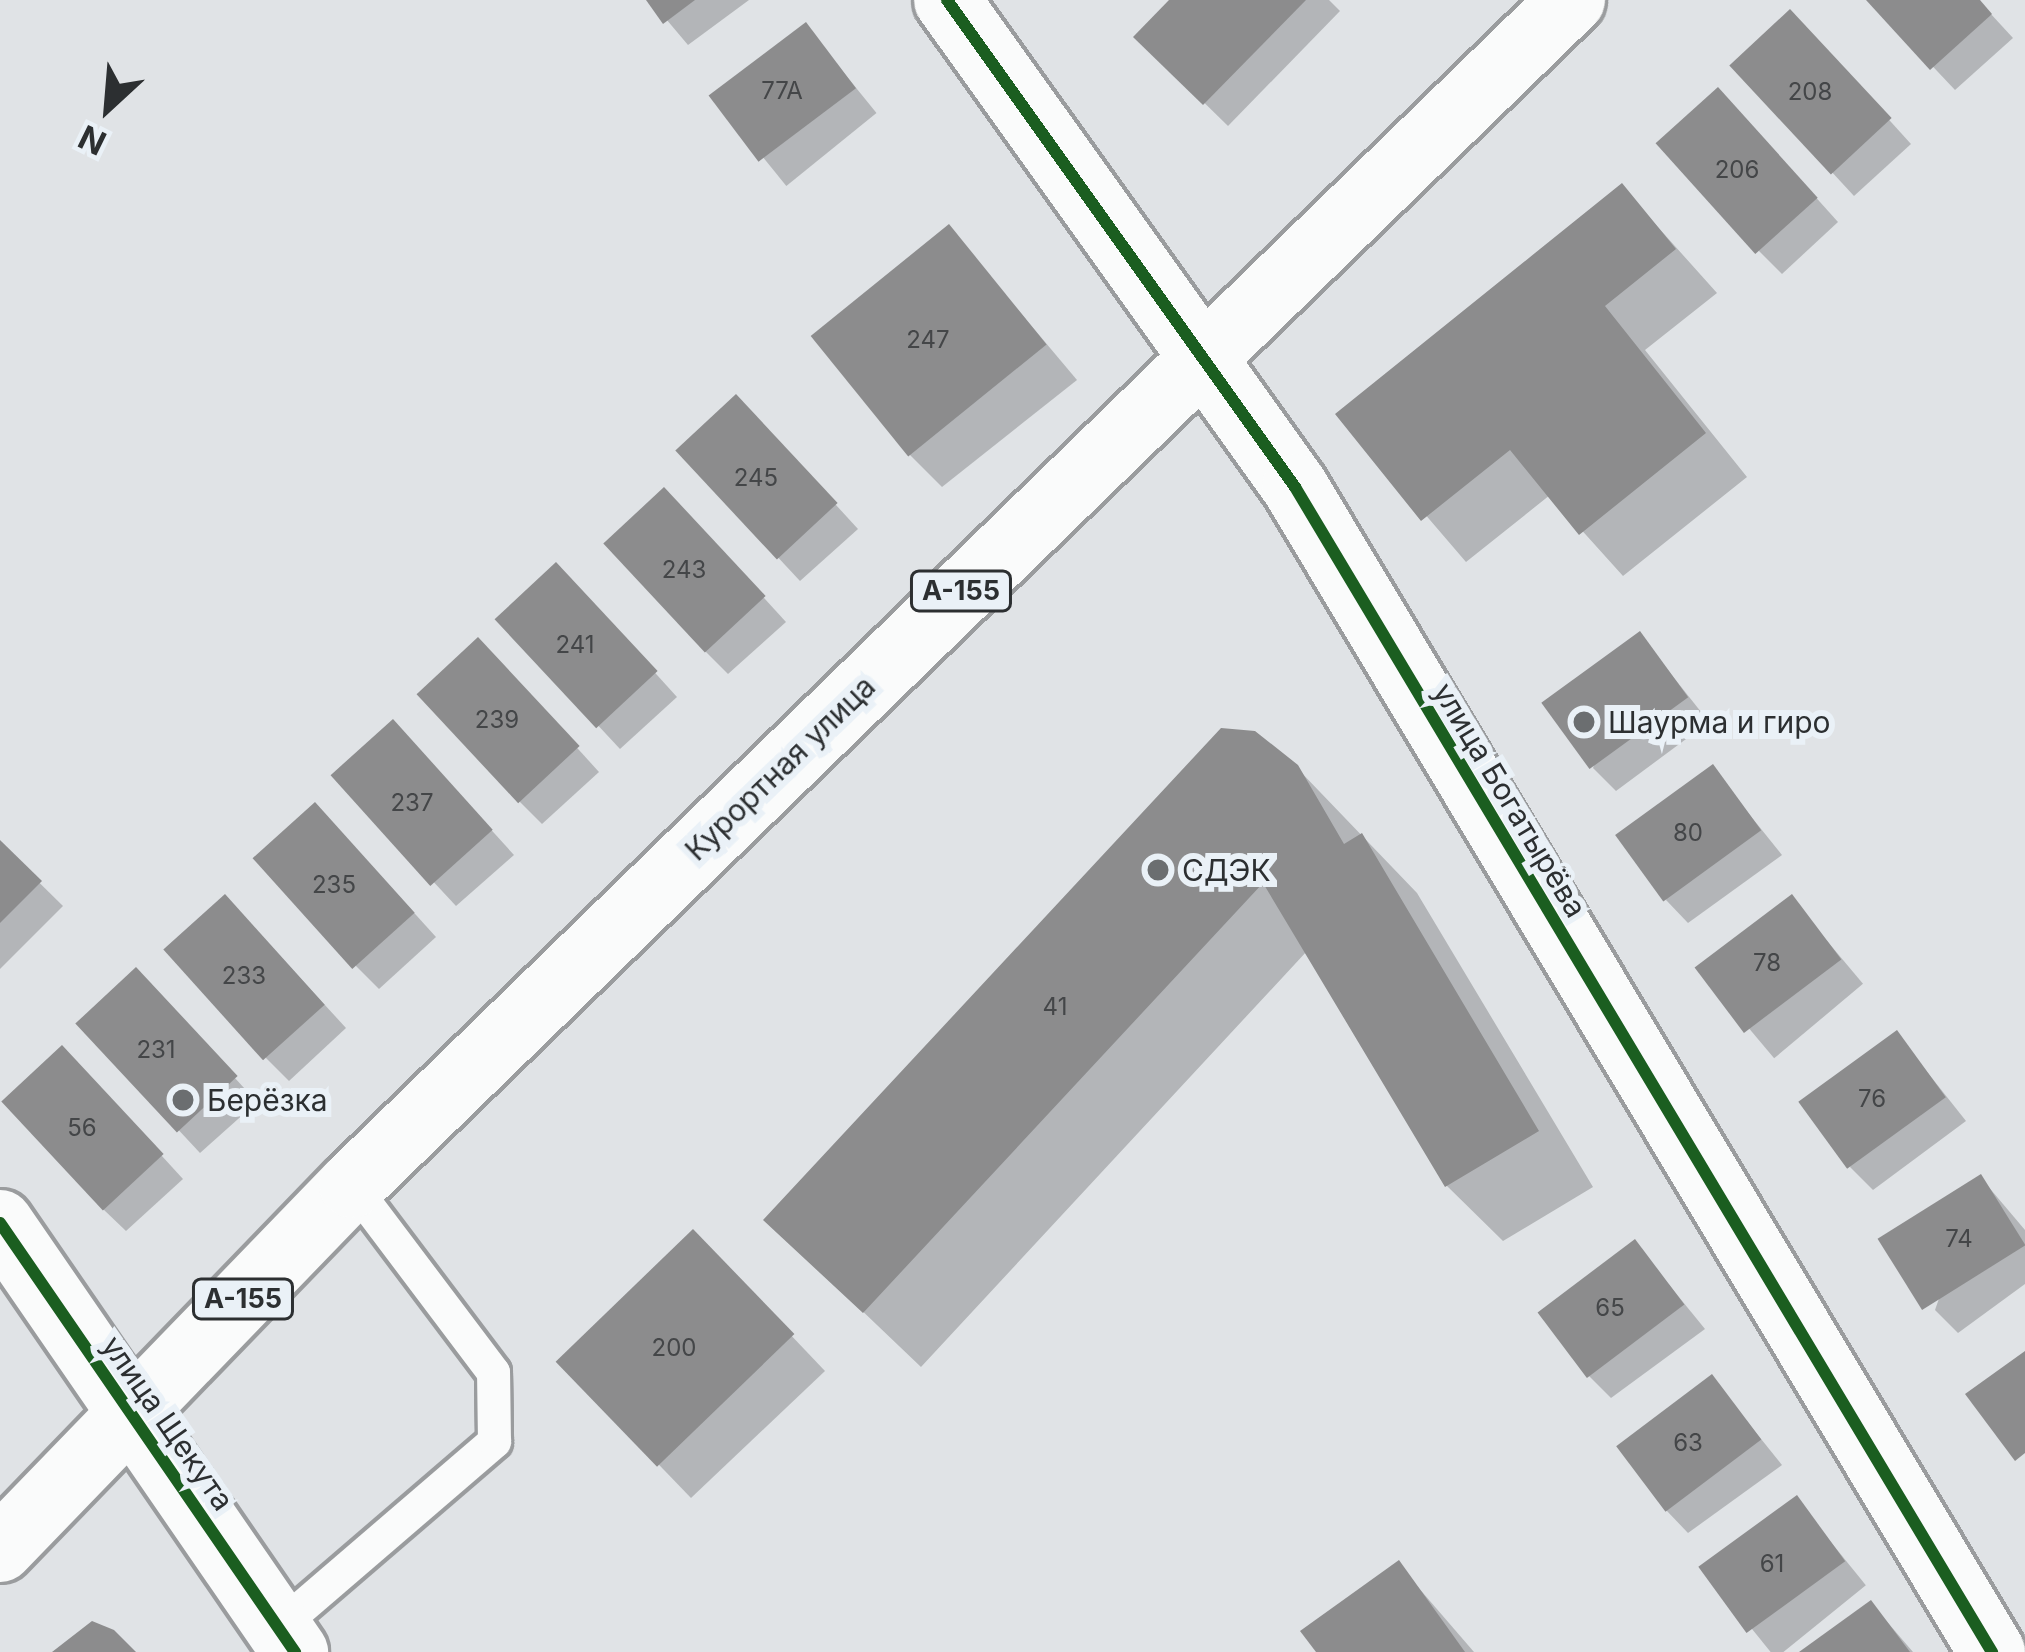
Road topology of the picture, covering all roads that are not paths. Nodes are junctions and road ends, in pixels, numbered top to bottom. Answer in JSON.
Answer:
{"nodes":[{"id":1,"x":947,"y":0,"type":"edge"},
{"id":2,"x":1572,"y":0,"type":"edge"},
{"id":3,"x":1201,"y":352,"type":"junction"},
{"id":4,"x":352,"y":1185,"type":"junction"},
{"id":5,"x":0,"y":1223,"type":"edge"},
{"id":6,"x":134,"y":1414,"type":"junction"},
{"id":7,"x":0,"y":1549,"type":"edge"},
{"id":8,"x":287,"y":1639,"type":"edge"},
{"id":9,"x":1992,"y":1652,"type":"edge"}],
"edges":[{"from":1,"to":3,"type":"street","name":"улица Богатырёва"},
{"from":2,"to":3,"type":"street","name":"Курортная улица","number":"А-155"},
{"from":3,"to":4,"type":"street","name":"Курортная улица","number":"А-155"},
{"from":3,"to":9,"type":"street","name":"улица Богатырёва"},
{"from":4,"to":6,"type":"street","name":"Курортная улица","number":"А-155"},
{"from":4,"to":8,"type":"lane"},
{"from":5,"to":6,"type":"street","name":"улица Щекута"},
{"from":6,"to":7,"type":"street","name":"Курортная улица","number":"А-155"},
{"from":6,"to":8,"type":"street","name":"улица Щекута"}]}
